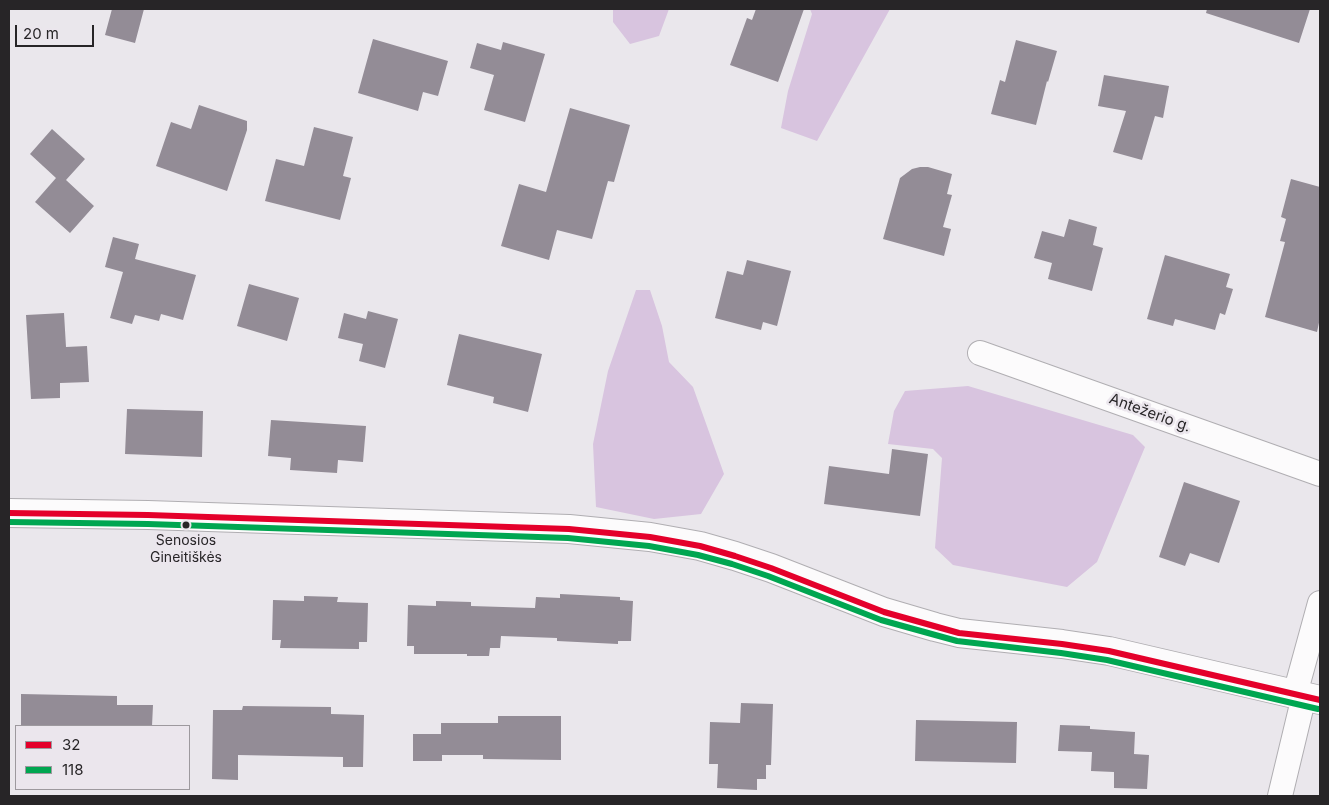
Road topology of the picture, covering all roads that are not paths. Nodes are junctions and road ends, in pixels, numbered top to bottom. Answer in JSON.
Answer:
{"nodes":[{"id":1,"x":980,"y":353,"type":"dead end"},
{"id":2,"x":1320,"y":474,"type":"edge"},
{"id":3,"x":9,"y":513,"type":"edge"},
{"id":4,"x":1320,"y":603,"type":"edge"},
{"id":5,"x":1306,"y":696,"type":"edge"},
{"id":6,"x":1280,"y":796,"type":"edge"}],
"edges":[{"from":1,"to":2,"type":"street","name":"Antežerio g."},
{"from":3,"to":5,"type":"street"},
{"from":4,"to":5,"type":"street"},
{"from":5,"to":6,"type":"street"}]}
